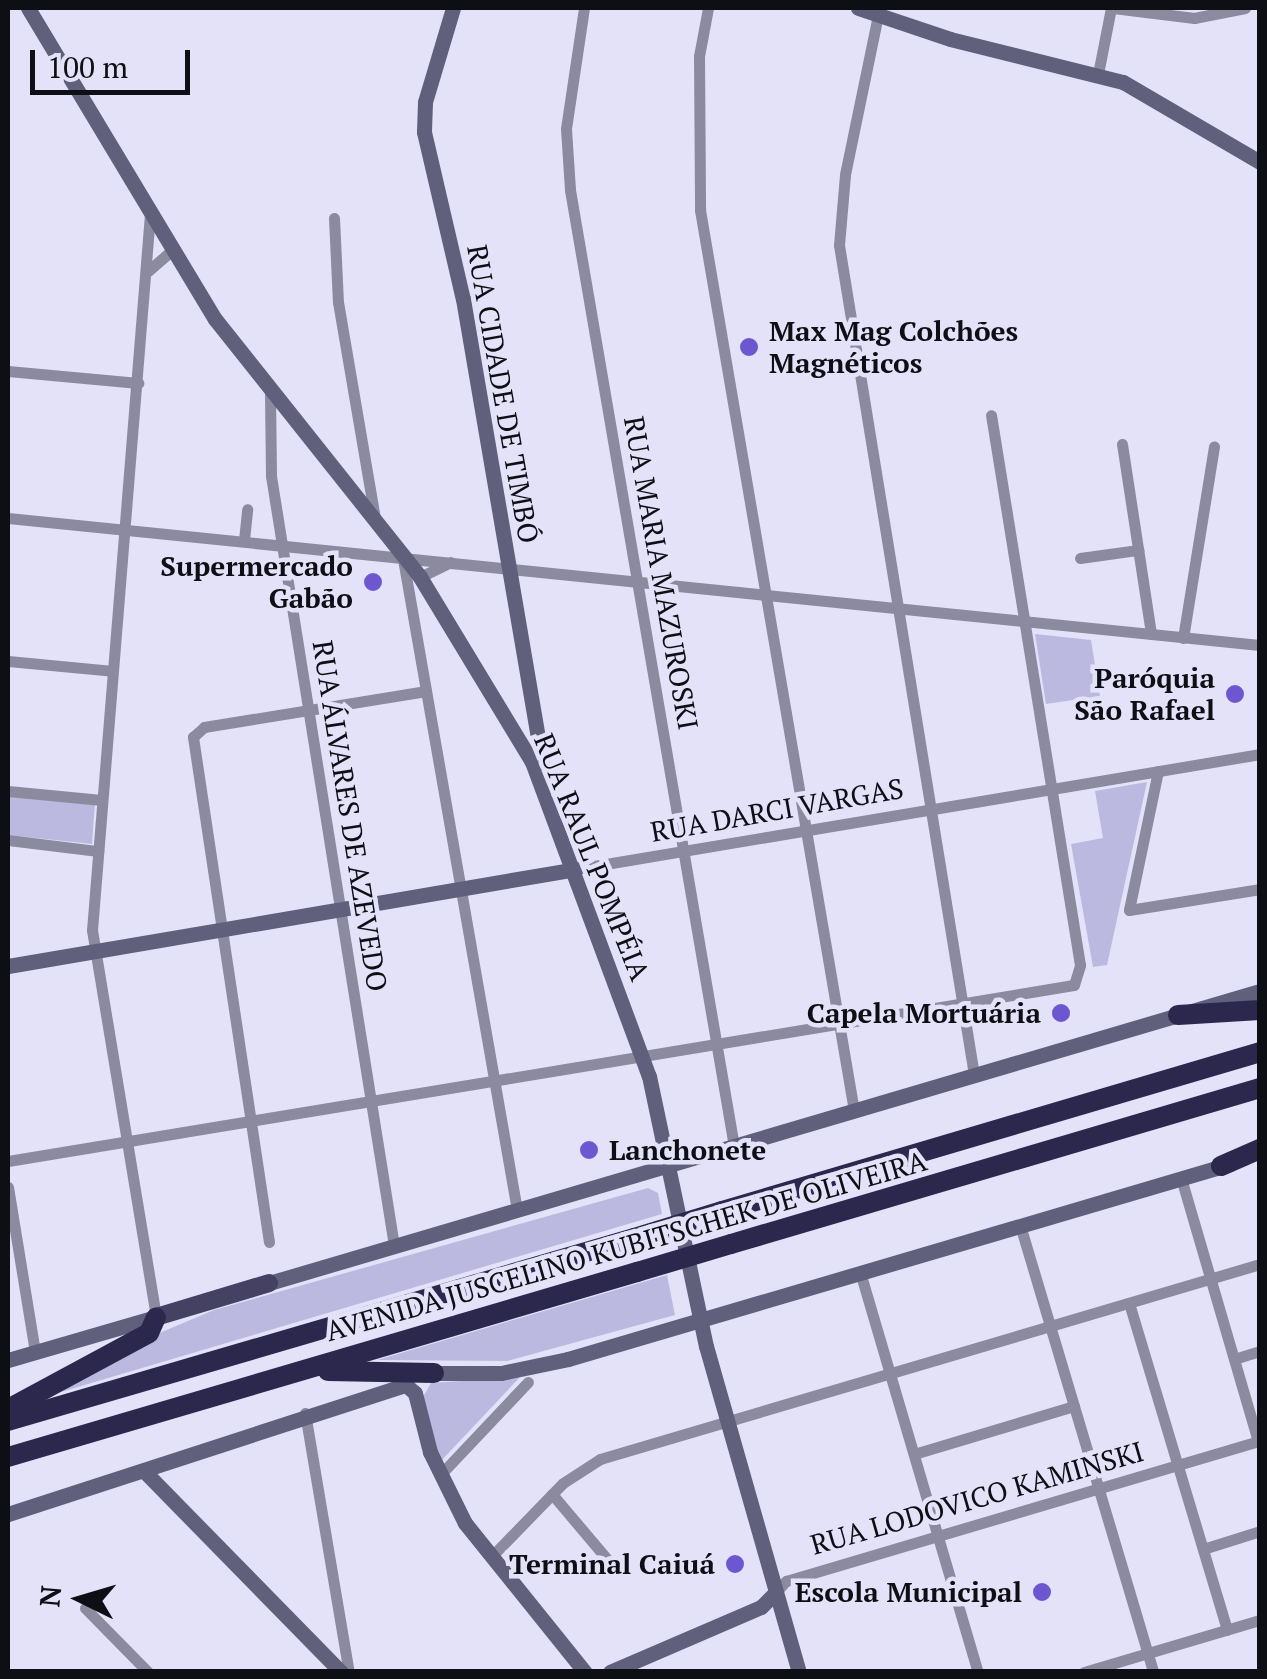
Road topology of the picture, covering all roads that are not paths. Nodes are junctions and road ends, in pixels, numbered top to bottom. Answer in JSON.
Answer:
{"nodes":[{"id":1,"x":28,"y":8,"type":"edge"},
{"id":2,"x":454,"y":8,"type":"edge"},
{"id":3,"x":584,"y":8,"type":"edge"},
{"id":4,"x":708,"y":8,"type":"edge"},
{"id":5,"x":858,"y":8,"type":"edge"},
{"id":6,"x":1112,"y":8,"type":"edge"},
{"id":7,"x":1245,"y":8,"type":"edge"},
{"id":8,"x":890,"y":15,"type":"edge"},
{"id":9,"x":1098,"y":74,"type":"junction"},
{"id":10,"x":1260,"y":162,"type":"edge"},
{"id":11,"x":150,"y":214,"type":"junction"},
{"id":12,"x":334,"y":218,"type":"dead end"},
{"id":13,"x":172,"y":250,"type":"junction"},
{"id":14,"x":148,"y":271,"type":"junction"},
{"id":15,"x":8,"y":371,"type":"edge"},
{"id":16,"x":138,"y":383,"type":"junction"},
{"id":17,"x":270,"y":393,"type":"junction"},
{"id":18,"x":991,"y":415,"type":"dead end"},
{"id":19,"x":1122,"y":444,"type":"dead end"},
{"id":20,"x":1214,"y":446,"type":"dead end"},
{"id":21,"x":247,"y":509,"type":"dead end"},
{"id":22,"x":8,"y":518,"type":"edge"},
{"id":23,"x":376,"y":522,"type":"junction"},
{"id":24,"x":126,"y":529,"type":"junction"},
{"id":25,"x":244,"y":540,"type":"junction"},
{"id":26,"x":281,"y":544,"type":"junction"},
{"id":27,"x":1138,"y":550,"type":"junction"},
{"id":28,"x":402,"y":555,"type":"junction"},
{"id":29,"x":1080,"y":558,"type":"dead end"},
{"id":30,"x":451,"y":562,"type":"junction"},
{"id":31,"x":509,"y":569,"type":"junction"},
{"id":32,"x":420,"y":577,"type":"junction"},
{"id":33,"x":637,"y":582,"type":"junction"},
{"id":34,"x":766,"y":595,"type":"junction"},
{"id":35,"x":897,"y":608,"type":"junction"},
{"id":36,"x":1024,"y":621,"type":"junction"},
{"id":37,"x":1151,"y":634,"type":"junction"},
{"id":38,"x":1184,"y":638,"type":"junction"},
{"id":39,"x":1260,"y":646,"type":"edge"},
{"id":40,"x":8,"y":661,"type":"edge"},
{"id":41,"x":114,"y":672,"type":"junction"},
{"id":42,"x":426,"y":691,"type":"junction"},
{"id":43,"x":530,"y":694,"type":"junction"},
{"id":44,"x":308,"y":710,"type":"junction"},
{"id":45,"x":516,"y":733,"type":"junction"},
{"id":46,"x":539,"y":736,"type":"junction"},
{"id":47,"x":1260,"y":754,"type":"edge"},
{"id":48,"x":1158,"y":771,"type":"junction"},
{"id":49,"x":1052,"y":789,"type":"junction"},
{"id":50,"x":8,"y":791,"type":"edge"},
{"id":51,"x":547,"y":794,"type":"junction"},
{"id":52,"x":102,"y":800,"type":"junction"},
{"id":53,"x":930,"y":810,"type":"junction"},
{"id":54,"x":806,"y":830,"type":"junction"},
{"id":55,"x":8,"y":840,"type":"edge"},
{"id":56,"x":684,"y":851,"type":"junction"},
{"id":57,"x":98,"y":852,"type":"junction"},
{"id":58,"x":576,"y":869,"type":"junction"},
{"id":59,"x":460,"y":889,"type":"junction"},
{"id":60,"x":1260,"y":889,"type":"edge"},
{"id":61,"x":340,"y":909,"type":"junction"},
{"id":62,"x":219,"y":929,"type":"junction"},
{"id":63,"x":93,"y":950,"type":"junction"},
{"id":64,"x":8,"y":966,"type":"edge"},
{"id":65,"x":1260,"y":991,"type":"edge"},
{"id":66,"x":962,"y":1005,"type":"junction"},
{"id":67,"x":1260,"y":1010,"type":"edge"},
{"id":68,"x":1178,"y":1015,"type":"junction"},
{"id":69,"x":839,"y":1025,"type":"junction"},
{"id":70,"x":717,"y":1045,"type":"junction"},
{"id":71,"x":1260,"y":1052,"type":"edge"},
{"id":72,"x":643,"y":1057,"type":"junction"},
{"id":73,"x":974,"y":1075,"type":"junction"},
{"id":74,"x":494,"y":1082,"type":"junction"},
{"id":75,"x":1260,"y":1088,"type":"edge"},
{"id":76,"x":371,"y":1102,"type":"junction"},
{"id":77,"x":854,"y":1111,"type":"junction"},
{"id":78,"x":250,"y":1122,"type":"junction"},
{"id":79,"x":126,"y":1142,"type":"junction"},
{"id":80,"x":734,"y":1146,"type":"junction"},
{"id":81,"x":1260,"y":1152,"type":"edge"},
{"id":82,"x":8,"y":1161,"type":"edge"},
{"id":83,"x":669,"y":1165,"type":"junction"},
{"id":84,"x":1221,"y":1166,"type":"joint"},
{"id":85,"x":1180,"y":1178,"type":"junction"},
{"id":86,"x":8,"y":1187,"type":"edge"},
{"id":87,"x":517,"y":1210,"type":"junction"},
{"id":88,"x":1020,"y":1226,"type":"junction"},
{"id":89,"x":268,"y":1242,"type":"dead end"},
{"id":90,"x":394,"y":1246,"type":"junction"},
{"id":91,"x":1260,"y":1264,"type":"edge"},
{"id":92,"x":860,"y":1272,"type":"junction"},
{"id":93,"x":1210,"y":1279,"type":"junction"},
{"id":94,"x":269,"y":1283,"type":"joint"},
{"id":95,"x":1129,"y":1303,"type":"junction"},
{"id":96,"x":156,"y":1317,"type":"junction"},
{"id":97,"x":699,"y":1320,"type":"junction"},
{"id":98,"x":1050,"y":1326,"type":"junction"},
{"id":99,"x":35,"y":1352,"type":"junction"},
{"id":100,"x":1260,"y":1352,"type":"edge"},
{"id":101,"x":1234,"y":1359,"type":"junction"},
{"id":102,"x":8,"y":1360,"type":"edge"},
{"id":103,"x":434,"y":1372,"type":"joint"},
{"id":104,"x":292,"y":1373,"type":"junction"},
{"id":105,"x":890,"y":1373,"type":"junction"},
{"id":106,"x":528,"y":1382,"type":"dead end"},
{"id":107,"x":1074,"y":1406,"type":"junction"},
{"id":108,"x":8,"y":1409,"type":"edge"},
{"id":109,"x":306,"y":1413,"type":"junction"},
{"id":110,"x":8,"y":1421,"type":"edge"},
{"id":111,"x":727,"y":1421,"type":"junction"},
{"id":112,"x":1259,"y":1441,"type":"edge"},
{"id":113,"x":914,"y":1454,"type":"junction"},
{"id":114,"x":8,"y":1458,"type":"edge"},
{"id":115,"x":1178,"y":1465,"type":"junction"},
{"id":116,"x":146,"y":1472,"type":"junction"},
{"id":117,"x":440,"y":1476,"type":"junction"},
{"id":118,"x":1099,"y":1489,"type":"junction"},
{"id":119,"x":552,"y":1494,"type":"junction"},
{"id":120,"x":8,"y":1514,"type":"edge"},
{"id":121,"x":1260,"y":1532,"type":"edge"},
{"id":122,"x":938,"y":1536,"type":"junction"},
{"id":123,"x":1203,"y":1548,"type":"junction"},
{"id":124,"x":491,"y":1556,"type":"junction"},
{"id":125,"x":617,"y":1571,"type":"dead end"},
{"id":126,"x":776,"y":1592,"type":"junction"},
{"id":127,"x":85,"y":1608,"type":"dead end"},
{"id":128,"x":1260,"y":1620,"type":"edge"},
{"id":129,"x":1227,"y":1630,"type":"junction"},
{"id":130,"x":1148,"y":1653,"type":"junction"},
{"id":131,"x":148,"y":1672,"type":"edge"},
{"id":132,"x":345,"y":1672,"type":"edge"},
{"id":133,"x":585,"y":1672,"type":"edge"},
{"id":134,"x":610,"y":1672,"type":"edge"},
{"id":135,"x":799,"y":1672,"type":"edge"},
{"id":136,"x":978,"y":1672,"type":"edge"},
{"id":137,"x":1084,"y":1672,"type":"edge"},
{"id":138,"x":1153,"y":1672,"type":"edge"}],
"edges":[{"from":1,"to":11,"type":"main road","name":"RUA RAUL POMPÉIA"},
{"from":2,"to":31,"type":"main road","name":"RUA CIDADE DE TIMBÓ"},
{"from":3,"to":33,"type":"street","name":"RUA MARIA MAZUROSKI"},
{"from":4,"to":34,"type":"street"},
{"from":5,"to":8,"type":"main road"},
{"from":6,"to":7,"type":"street"},
{"from":6,"to":9,"type":"street"},
{"from":8,"to":9,"type":"main road"},
{"from":8,"to":35,"type":"street"},
{"from":9,"to":10,"type":"main road"},
{"from":11,"to":13,"type":"main road","name":"RUA RAUL POMPÉIA"},
{"from":11,"to":14,"type":"street"},
{"from":12,"to":23,"type":"street"},
{"from":13,"to":14,"type":"street"},
{"from":13,"to":17,"type":"main road","name":"RUA RAUL POMPÉIA"},
{"from":14,"to":16,"type":"street"},
{"from":15,"to":16,"type":"street"},
{"from":16,"to":24,"type":"street"},
{"from":17,"to":23,"type":"main road","name":"RUA RAUL POMPÉIA"},
{"from":17,"to":26,"type":"street","name":"RUA ÁLVARES DE AZEVEDO"},
{"from":18,"to":36,"type":"street"},
{"from":19,"to":27,"type":"street"},
{"from":20,"to":38,"type":"street"},
{"from":21,"to":25,"type":"street"},
{"from":22,"to":24,"type":"street"},
{"from":23,"to":28,"type":"main road","name":"RUA RAUL POMPÉIA"},
{"from":24,"to":25,"type":"street"},
{"from":24,"to":41,"type":"street"},
{"from":25,"to":26,"type":"street"},
{"from":26,"to":28,"type":"street"},
{"from":26,"to":44,"type":"street","name":"RUA ÁLVARES DE AZEVEDO"},
{"from":27,"to":29,"type":"street"},
{"from":27,"to":37,"type":"street"},
{"from":28,"to":30,"type":"street"},
{"from":28,"to":32,"type":"main road","name":"RUA RAUL POMPÉIA"},
{"from":28,"to":42,"type":"street"},
{"from":30,"to":31,"type":"street"},
{"from":30,"to":32,"type":"street"},
{"from":31,"to":33,"type":"street"},
{"from":31,"to":43,"type":"main road","name":"RUA CIDADE DE TIMBÓ"},
{"from":32,"to":45,"type":"main road","name":"RUA RAUL POMPÉIA"},
{"from":33,"to":34,"type":"street"},
{"from":33,"to":56,"type":"street","name":"RUA MARIA MAZUROSKI"},
{"from":34,"to":35,"type":"street"},
{"from":34,"to":54,"type":"street"},
{"from":35,"to":36,"type":"street"},
{"from":35,"to":53,"type":"street"},
{"from":36,"to":37,"type":"street"},
{"from":36,"to":49,"type":"street"},
{"from":37,"to":38,"type":"street"},
{"from":38,"to":39,"type":"street"},
{"from":40,"to":41,"type":"street"},
{"from":41,"to":52,"type":"street"},
{"from":42,"to":44,"type":"street"},
{"from":42,"to":59,"type":"street"},
{"from":43,"to":45,"type":"main road"},
{"from":43,"to":46,"type":"main road","name":"RUA CIDADE DE TIMBÓ"},
{"from":44,"to":61,"type":"street","name":"RUA ÁLVARES DE AZEVEDO"},
{"from":44,"to":62,"type":"street"},
{"from":45,"to":46,"type":"main road"},
{"from":45,"to":51,"type":"main road","name":"RUA RAUL POMPÉIA"},
{"from":46,"to":51,"type":"main road","name":"RUA CIDADE DE TIMBÓ"},
{"from":47,"to":48,"type":"street","name":"RUA DARCI VARGAS"},
{"from":48,"to":49,"type":"street","name":"RUA DARCI VARGAS"},
{"from":48,"to":60,"type":"street"},
{"from":49,"to":53,"type":"street","name":"RUA DARCI VARGAS"},
{"from":49,"to":66,"type":"street"},
{"from":50,"to":52,"type":"street"},
{"from":51,"to":58,"type":"main road","name":"RUA RAUL POMPÉIA"},
{"from":52,"to":57,"type":"street"},
{"from":53,"to":54,"type":"street","name":"RUA DARCI VARGAS"},
{"from":53,"to":66,"type":"street"},
{"from":54,"to":56,"type":"street","name":"RUA DARCI VARGAS"},
{"from":54,"to":69,"type":"street"},
{"from":55,"to":57,"type":"street"},
{"from":56,"to":58,"type":"street","name":"RUA DARCI VARGAS"},
{"from":56,"to":70,"type":"street","name":"RUA MARIA MAZUROSKI"},
{"from":57,"to":63,"type":"street"},
{"from":58,"to":59,"type":"main road","name":"RUA DARCI VARGAS"},
{"from":58,"to":72,"type":"main road","name":"RUA RAUL POMPÉIA"},
{"from":59,"to":61,"type":"main road","name":"RUA DARCI VARGAS"},
{"from":59,"to":74,"type":"street"},
{"from":61,"to":62,"type":"main road","name":"RUA DARCI VARGAS"},
{"from":61,"to":76,"type":"street","name":"RUA ÁLVARES DE AZEVEDO"},
{"from":62,"to":63,"type":"main road","name":"RUA DARCI VARGAS"},
{"from":62,"to":78,"type":"street"},
{"from":63,"to":64,"type":"main road","name":"RUA DARCI VARGAS"},
{"from":63,"to":79,"type":"street"},
{"from":65,"to":68,"type":"main road"},
{"from":66,"to":69,"type":"street"},
{"from":66,"to":73,"type":"street"},
{"from":67,"to":68,"type":"highway"},
{"from":68,"to":73,"type":"main road"},
{"from":69,"to":70,"type":"street"},
{"from":69,"to":77,"type":"street"},
{"from":70,"to":72,"type":"street"},
{"from":70,"to":80,"type":"street","name":"RUA MARIA MAZUROSKI"},
{"from":71,"to":110,"type":"highway","name":"AVENIDA JUSCELINO KUBITSCHEK DE OLIVEIRA","bridge":true},
{"from":72,"to":74,"type":"street"},
{"from":72,"to":83,"type":"main road","name":"RUA RAUL POMPÉIA"},
{"from":73,"to":77,"type":"main road"},
{"from":74,"to":76,"type":"street"},
{"from":74,"to":87,"type":"street"},
{"from":75,"to":104,"type":"highway","name":"AVENIDA JUSCELINO KUBITSCHEK DE OLIVEIRA","bridge":true},
{"from":76,"to":78,"type":"street"},
{"from":76,"to":90,"type":"street","name":"RUA ÁLVARES DE AZEVEDO"},
{"from":77,"to":80,"type":"main road"},
{"from":78,"to":79,"type":"street"},
{"from":78,"to":89,"type":"street"},
{"from":79,"to":82,"type":"street"},
{"from":79,"to":96,"type":"street"},
{"from":80,"to":83,"type":"main road"},
{"from":81,"to":84,"type":"highway"},
{"from":83,"to":87,"type":"main road"},
{"from":83,"to":97,"type":"main road","name":"RUA RAUL POMPÉIA"},
{"from":84,"to":85,"type":"main road"},
{"from":85,"to":88,"type":"main road"},
{"from":85,"to":93,"type":"street"},
{"from":86,"to":99,"type":"street"},
{"from":87,"to":90,"type":"main road"},
{"from":88,"to":92,"type":"main road"},
{"from":88,"to":98,"type":"street"},
{"from":90,"to":94,"type":"main road"},
{"from":91,"to":93,"type":"street"},
{"from":92,"to":97,"type":"main road"},
{"from":92,"to":105,"type":"street"},
{"from":93,"to":95,"type":"street"},
{"from":93,"to":101,"type":"street"},
{"from":94,"to":96,"type":"main road"},
{"from":95,"to":98,"type":"street"},
{"from":95,"to":115,"type":"street"},
{"from":96,"to":99,"type":"main road"},
{"from":96,"to":108,"type":"highway"},
{"from":97,"to":103,"type":"main road"},
{"from":97,"to":111,"type":"main road","name":"RUA RAUL POMPÉIA"},
{"from":98,"to":105,"type":"street"},
{"from":98,"to":107,"type":"street"},
{"from":99,"to":102,"type":"main road"},
{"from":100,"to":101,"type":"street"},
{"from":101,"to":112,"type":"street"},
{"from":103,"to":104,"type":"highway"},
{"from":104,"to":114,"type":"highway","name":"AVENIDA JUSCELINO KUBITSCHEK DE OLIVEIRA"},
{"from":105,"to":111,"type":"street"},
{"from":105,"to":113,"type":"street"},
{"from":106,"to":117,"type":"street"},
{"from":107,"to":113,"type":"street"},
{"from":107,"to":118,"type":"street"},
{"from":109,"to":116,"type":"main road"},
{"from":109,"to":117,"type":"main road"},
{"from":109,"to":132,"type":"street"},
{"from":111,"to":119,"type":"street"},
{"from":111,"to":126,"type":"main road","name":"RUA RAUL POMPÉIA"},
{"from":112,"to":115,"type":"street","name":"RUA LODOVICO KAMINSKI"},
{"from":113,"to":122,"type":"street"},
{"from":115,"to":118,"type":"street","name":"RUA LODOVICO KAMINSKI"},
{"from":115,"to":123,"type":"street"},
{"from":116,"to":120,"type":"main road"},
{"from":116,"to":132,"type":"main road"},
{"from":117,"to":124,"type":"main road"},
{"from":118,"to":122,"type":"street","name":"RUA LODOVICO KAMINSKI"},
{"from":118,"to":130,"type":"street"},
{"from":119,"to":124,"type":"street"},
{"from":119,"to":125,"type":"street"},
{"from":121,"to":123,"type":"street"},
{"from":122,"to":126,"type":"street","name":"RUA LODOVICO KAMINSKI"},
{"from":122,"to":136,"type":"street"},
{"from":123,"to":129,"type":"street"},
{"from":124,"to":133,"type":"main road"},
{"from":126,"to":134,"type":"main road","name":"RUA LODOVICO KAMINSKI"},
{"from":126,"to":135,"type":"main road","name":"RUA RAUL POMPÉIA"},
{"from":127,"to":131,"type":"street"},
{"from":128,"to":129,"type":"street"},
{"from":129,"to":130,"type":"street"},
{"from":130,"to":137,"type":"street"},
{"from":130,"to":138,"type":"street"}]}
